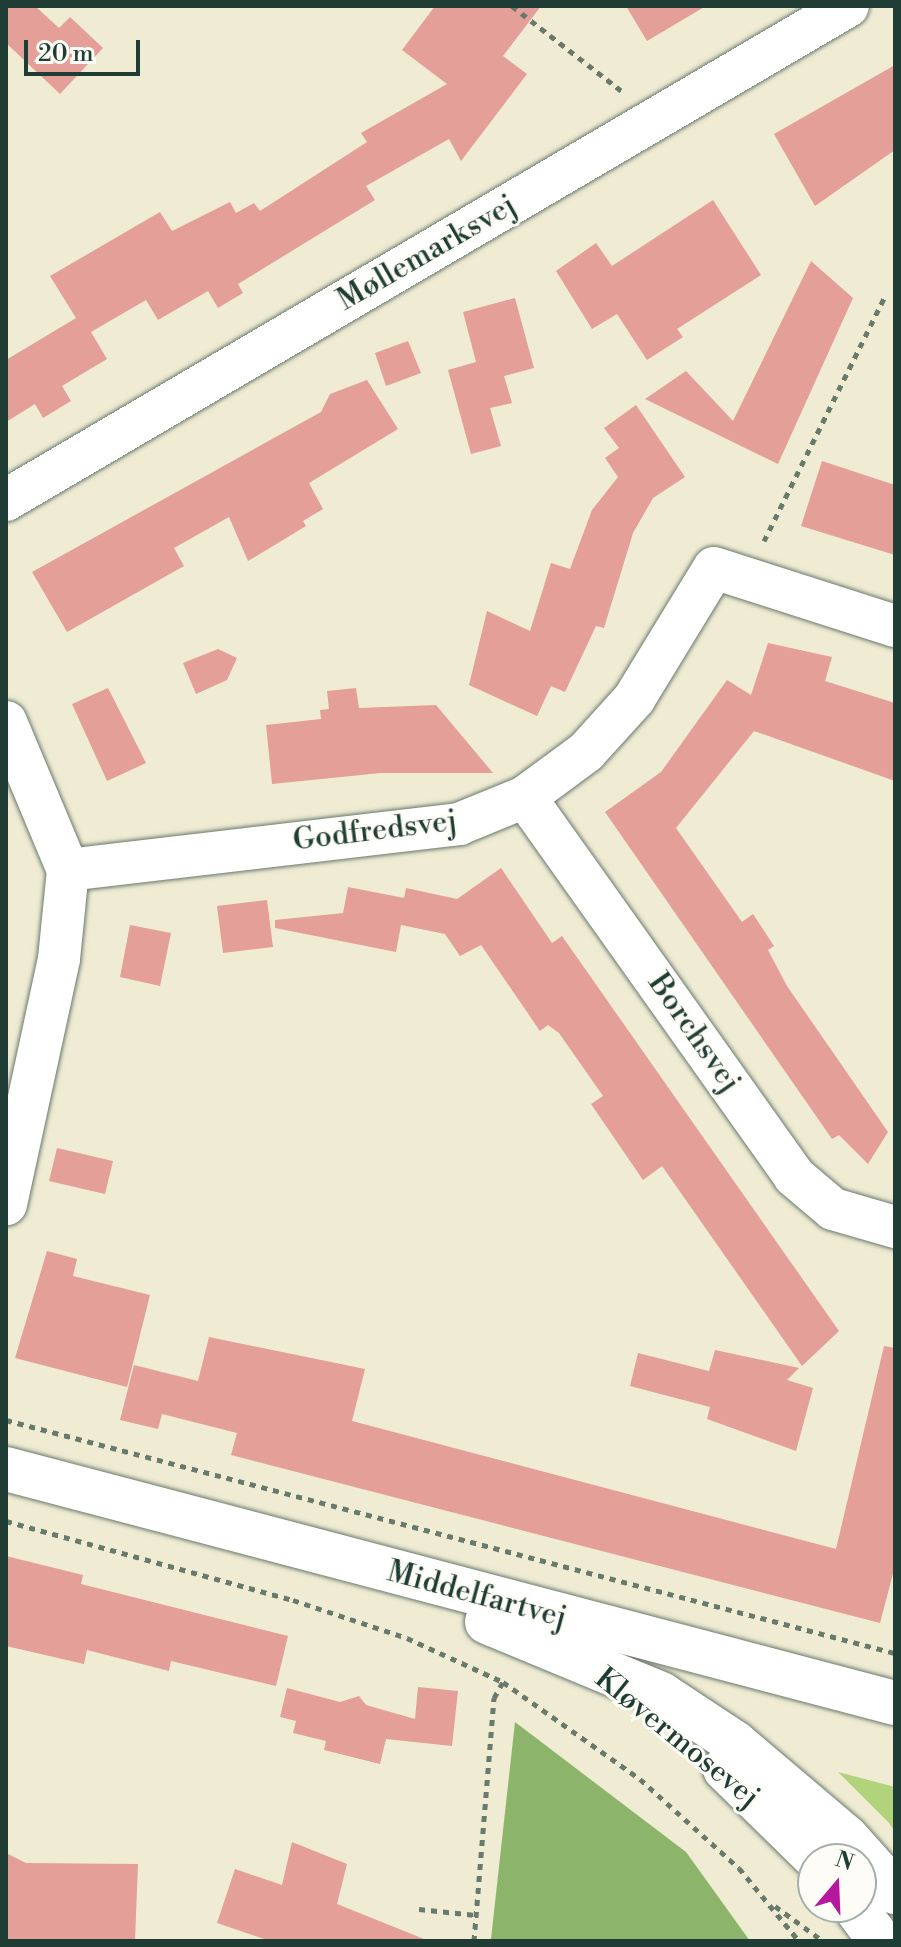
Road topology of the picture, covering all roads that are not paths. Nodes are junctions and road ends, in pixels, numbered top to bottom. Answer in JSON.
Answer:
{"nodes":[{"id":1,"x":848,"y":6,"type":"edge"},
{"id":2,"x":6,"y":500,"type":"edge"},
{"id":3,"x":895,"y":626,"type":"edge"},
{"id":4,"x":6,"y":722,"type":"edge"},
{"id":5,"x":525,"y":797,"type":"junction"},
{"id":6,"x":68,"y":870,"type":"junction"},
{"id":7,"x":6,"y":1204,"type":"edge"},
{"id":8,"x":895,"y":1227,"type":"edge"},
{"id":9,"x":6,"y":1469,"type":"edge"},
{"id":10,"x":6,"y":1479,"type":"edge"},
{"id":11,"x":59,"y":1487,"type":"junction"},
{"id":12,"x":271,"y":1541,"type":"junction"},
{"id":13,"x":569,"y":1653,"type":"junction"},
{"id":14,"x":895,"y":1703,"type":"edge"},
{"id":15,"x":801,"y":1843,"type":"edge"},
{"id":16,"x":895,"y":1892,"type":"edge"},
{"id":17,"x":867,"y":1923,"type":"edge"},
{"id":18,"x":880,"y":1941,"type":"edge"}],
"edges":[{"from":1,"to":2,"type":"street","name":"Møllemarksvej"},
{"from":3,"to":5,"type":"street","name":"Godfredsvej"},
{"from":4,"to":6,"type":"street"},
{"from":5,"to":6,"type":"street","name":"Godfredsvej"},
{"from":5,"to":8,"type":"street","name":"Borchsvej"},
{"from":6,"to":7,"type":"street"},
{"from":9,"to":11,"type":"main road","name":"Middelfartvej"},
{"from":10,"to":11,"type":"main road","name":"Middelfartvej"},
{"from":11,"to":12,"type":"main road","name":"Middelfartvej"},
{"from":12,"to":13,"type":"main road","name":"Kløvermosevej"},
{"from":12,"to":14,"type":"main road","name":"Middelfartvej"},
{"from":13,"to":15,"type":"main road","name":"Kløvermosevej"},
{"from":13,"to":16,"type":"main road","name":"Kløvermosevej"},
{"from":17,"to":18,"type":"main road"}]}
